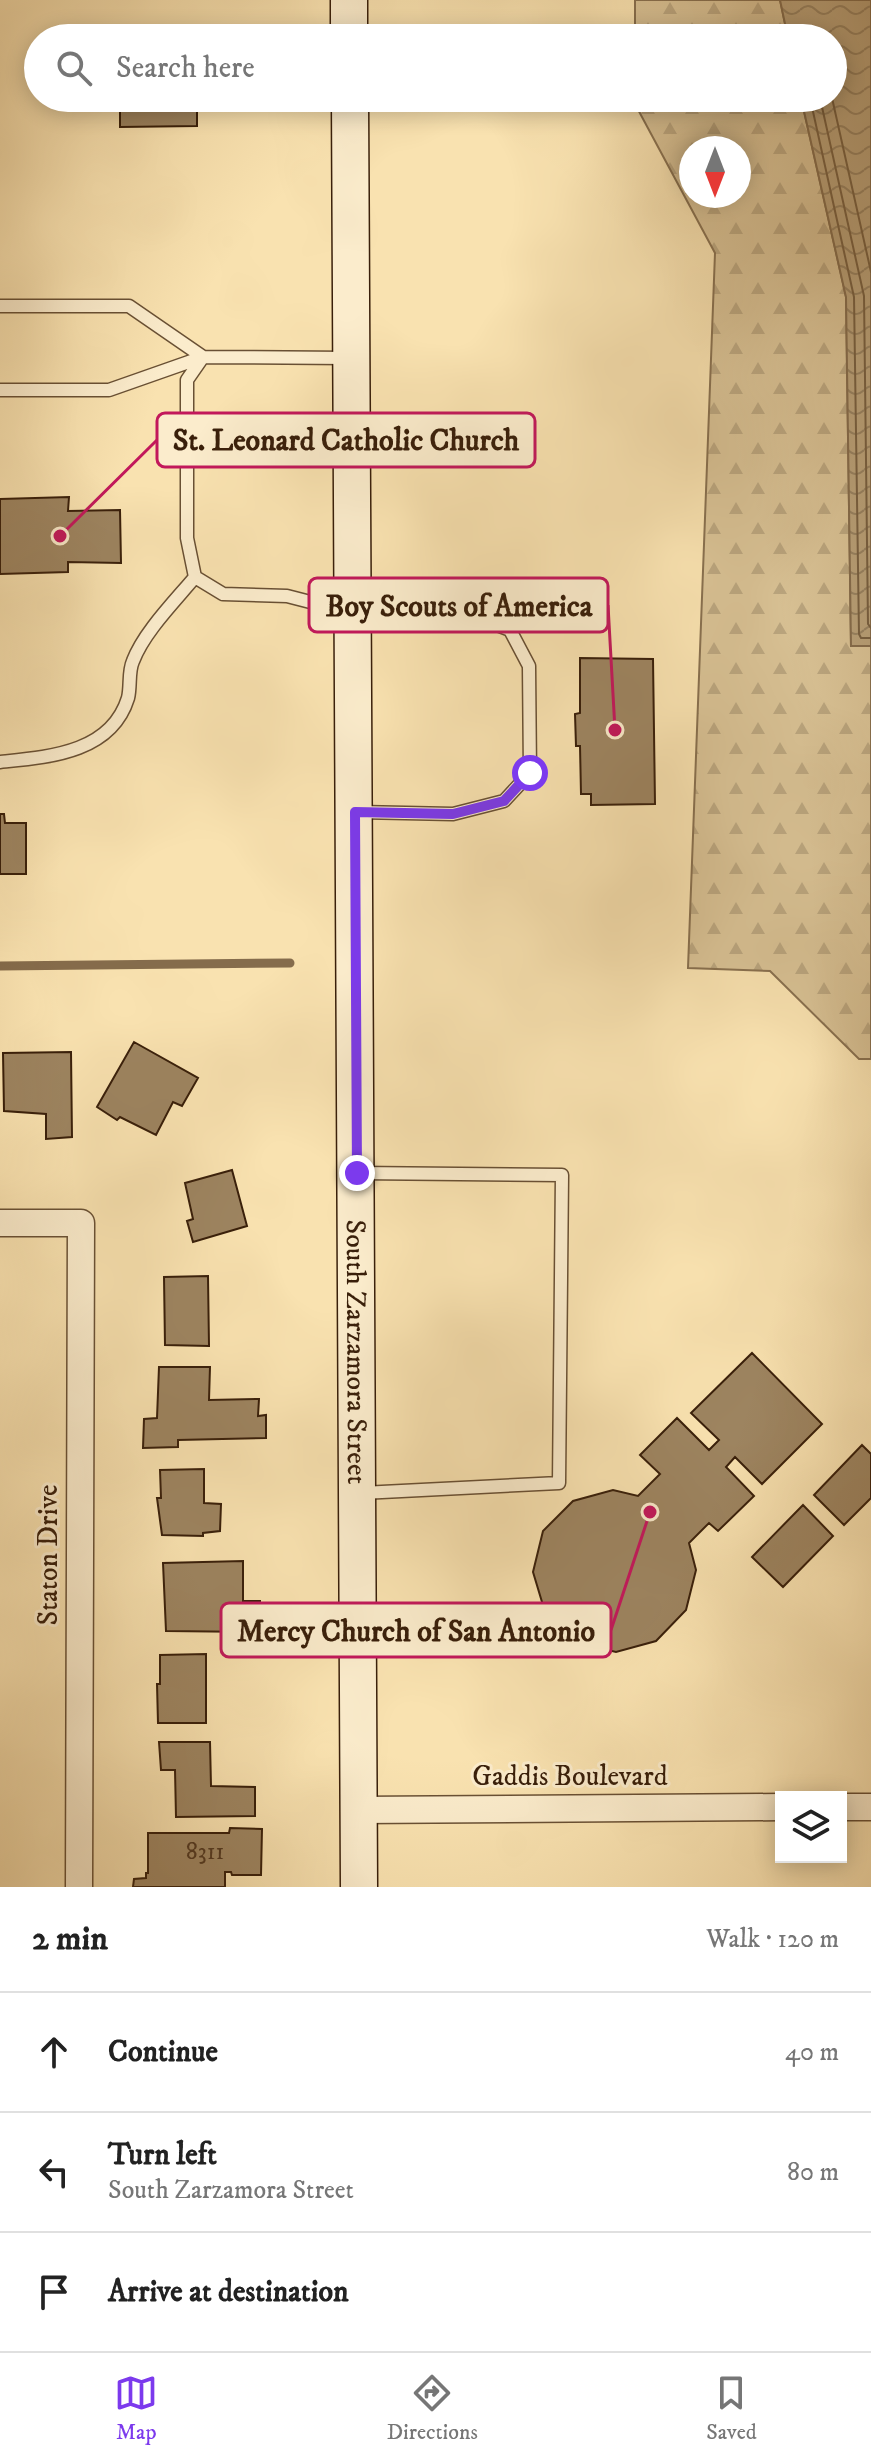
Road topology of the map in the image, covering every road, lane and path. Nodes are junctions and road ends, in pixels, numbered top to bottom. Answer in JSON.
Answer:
{"nodes":[{"id":1,"x":349,"y":0,"type":"edge"},
{"id":2,"x":349,"y":24,"type":"edge"},
{"id":3,"x":350,"y":112,"type":"edge"},
{"id":4,"x":0,"y":306,"type":"edge"},
{"id":5,"x":203,"y":357,"type":"junction"},
{"id":6,"x":352,"y":358,"type":"junction"},
{"id":7,"x":0,"y":390,"type":"edge"},
{"id":8,"x":195,"y":577,"type":"junction"},
{"id":9,"x":353,"y":613,"type":"junction"},
{"id":10,"x":0,"y":762,"type":"edge"},
{"id":11,"x":355,"y":812,"type":"junction"},
{"id":12,"x":357,"y":1173,"type":"junction"},
{"id":13,"x":0,"y":1223,"type":"edge"},
{"id":14,"x":358,"y":1494,"type":"junction"},
{"id":15,"x":775,"y":1807,"type":"edge"},
{"id":16,"x":847,"y":1807,"type":"edge"},
{"id":17,"x":871,"y":1807,"type":"edge"},
{"id":18,"x":359,"y":1810,"type":"junction"},
{"id":19,"x":79,"y":1887,"type":"edge"},
{"id":20,"x":359,"y":1887,"type":"edge"}],
"edges":[{"from":1,"to":2,"type":"main road"},
{"from":3,"to":6,"type":"main road","name":"South Zarzamora Street"},
{"from":4,"to":5,"type":"lane"},
{"from":5,"to":6,"type":"lane"},
{"from":5,"to":7,"type":"lane"},
{"from":5,"to":8,"type":"lane"},
{"from":6,"to":9,"type":"main road","name":"South Zarzamora Street"},
{"from":8,"to":9,"type":"lane"},
{"from":8,"to":10,"type":"lane"},
{"from":9,"to":11,"type":"main road","name":"South Zarzamora Street"},
{"from":9,"to":11,"type":"lane"},
{"from":11,"to":12,"type":"main road","name":"South Zarzamora Street"},
{"from":12,"to":14,"type":"main road","name":"South Zarzamora Street"},
{"from":12,"to":14,"type":"lane"},
{"from":13,"to":19,"type":"street","name":"Staton Drive"},
{"from":14,"to":18,"type":"main road","name":"South Zarzamora Street"},
{"from":15,"to":18,"type":"street","name":"Gaddis Boulevard"},
{"from":16,"to":17,"type":"street"},
{"from":18,"to":20,"type":"main road","name":"South Zarzamora Street"}]}
